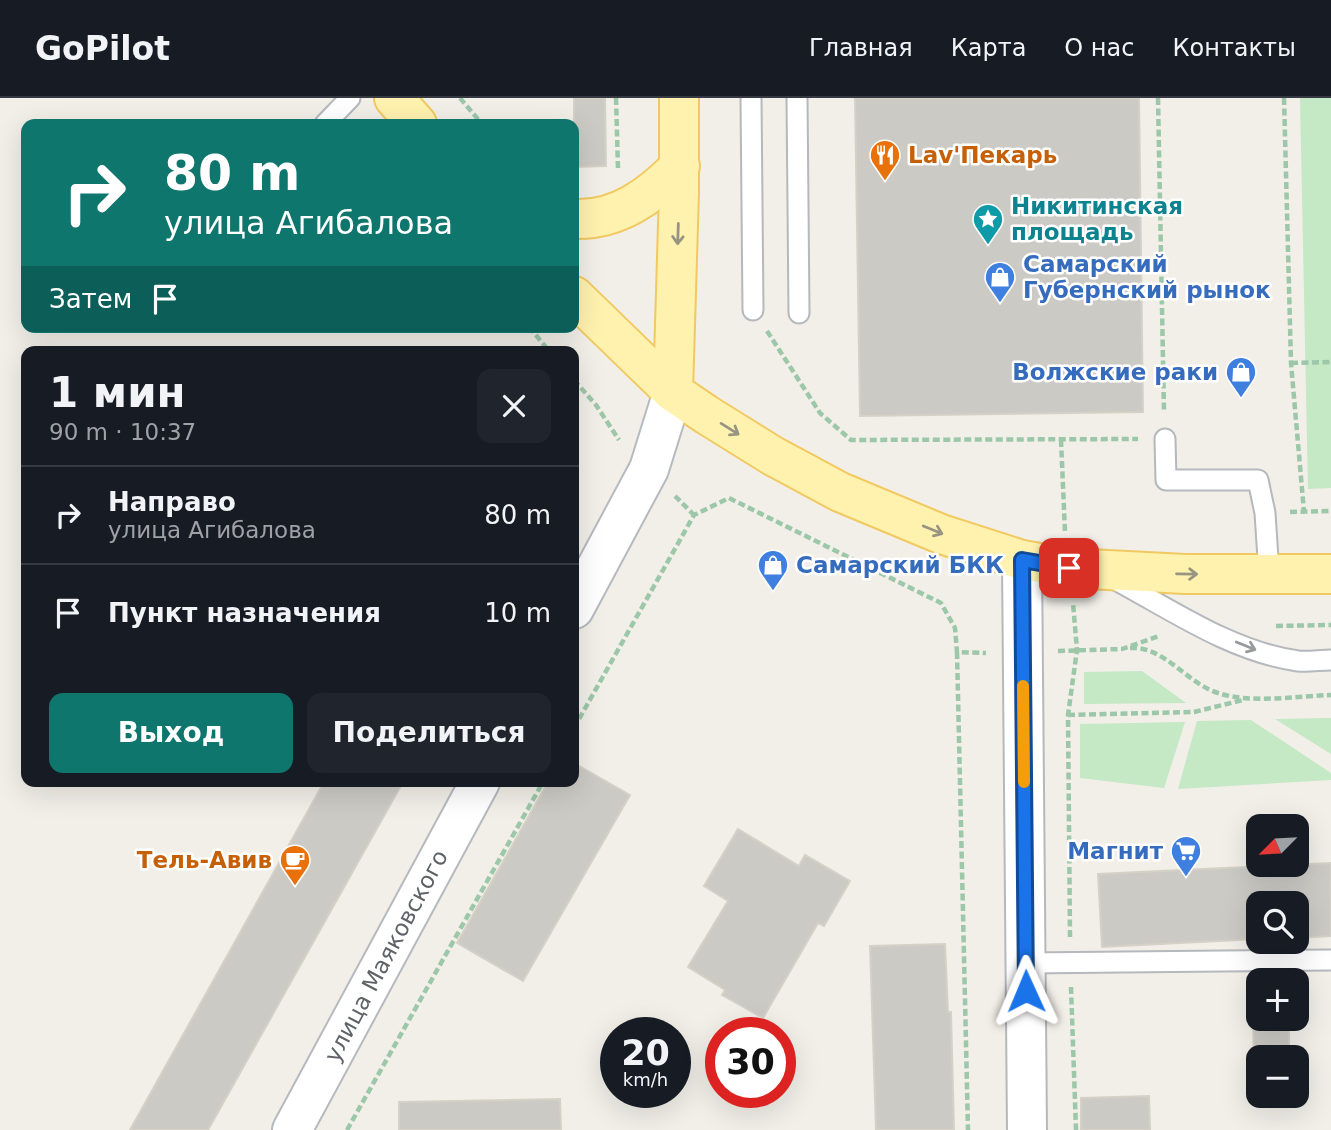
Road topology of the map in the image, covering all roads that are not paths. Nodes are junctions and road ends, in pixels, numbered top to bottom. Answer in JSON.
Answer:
{"nodes":[{"id":1,"x":350,"y":98,"type":"edge"},
{"id":2,"x":394,"y":98,"type":"edge"},
{"id":3,"x":679,"y":98,"type":"edge"},
{"id":4,"x":751,"y":98,"type":"edge"},
{"id":5,"x":797,"y":98,"type":"edge"},
{"id":6,"x":329,"y":119,"type":"edge"},
{"id":7,"x":413,"y":119,"type":"edge"},
{"id":8,"x":680,"y":166,"type":"junction"},
{"id":9,"x":579,"y":219,"type":"edge"},
{"id":10,"x":579,"y":301,"type":"edge"},
{"id":11,"x":753,"y":310,"type":"road end"},
{"id":12,"x":799,"y":313,"type":"dead end"},
{"id":13,"x":673,"y":392,"type":"junction"},
{"id":14,"x":1165,"y":439,"type":"road end"},
{"id":15,"x":1022,"y":560,"type":"junction"},
{"id":16,"x":1098,"y":570,"type":"junction"},
{"id":17,"x":1331,"y":574,"type":"edge"},
{"id":18,"x":1269,"y":575,"type":"junction"},
{"id":19,"x":579,"y":600,"type":"edge"},
{"id":20,"x":1331,"y":660,"type":"edge"},
{"id":21,"x":477,"y":787,"type":"edge"},
{"id":22,"x":1331,"y":960,"type":"edge"},
{"id":23,"x":1026,"y":963,"type":"junction"},
{"id":24,"x":292,"y":1130,"type":"edge"},
{"id":25,"x":1027,"y":1130,"type":"edge"}],
"edges":[{"from":1,"to":6,"type":"lane"},
{"from":2,"to":7,"type":"main road"},
{"from":3,"to":8,"type":"main road"},
{"from":4,"to":11,"type":"lane"},
{"from":5,"to":12,"type":"lane"},
{"from":8,"to":9,"type":"main road"},
{"from":8,"to":13,"type":"main road","one_way":true},
{"from":10,"to":13,"type":"main road"},
{"from":13,"to":15,"type":"main road","one_way":true},
{"from":13,"to":19,"type":"street"},
{"from":14,"to":18,"type":"lane"},
{"from":15,"to":16,"type":"main road"},
{"from":15,"to":23,"type":"street"},
{"from":16,"to":18,"type":"main road","one_way":true},
{"from":16,"to":20,"type":"lane","one_way":true},
{"from":17,"to":18,"type":"main road"},
{"from":21,"to":24,"type":"street","name":"улица Маяковского"},
{"from":22,"to":23,"type":"lane"},
{"from":23,"to":25,"type":"street"}]}
